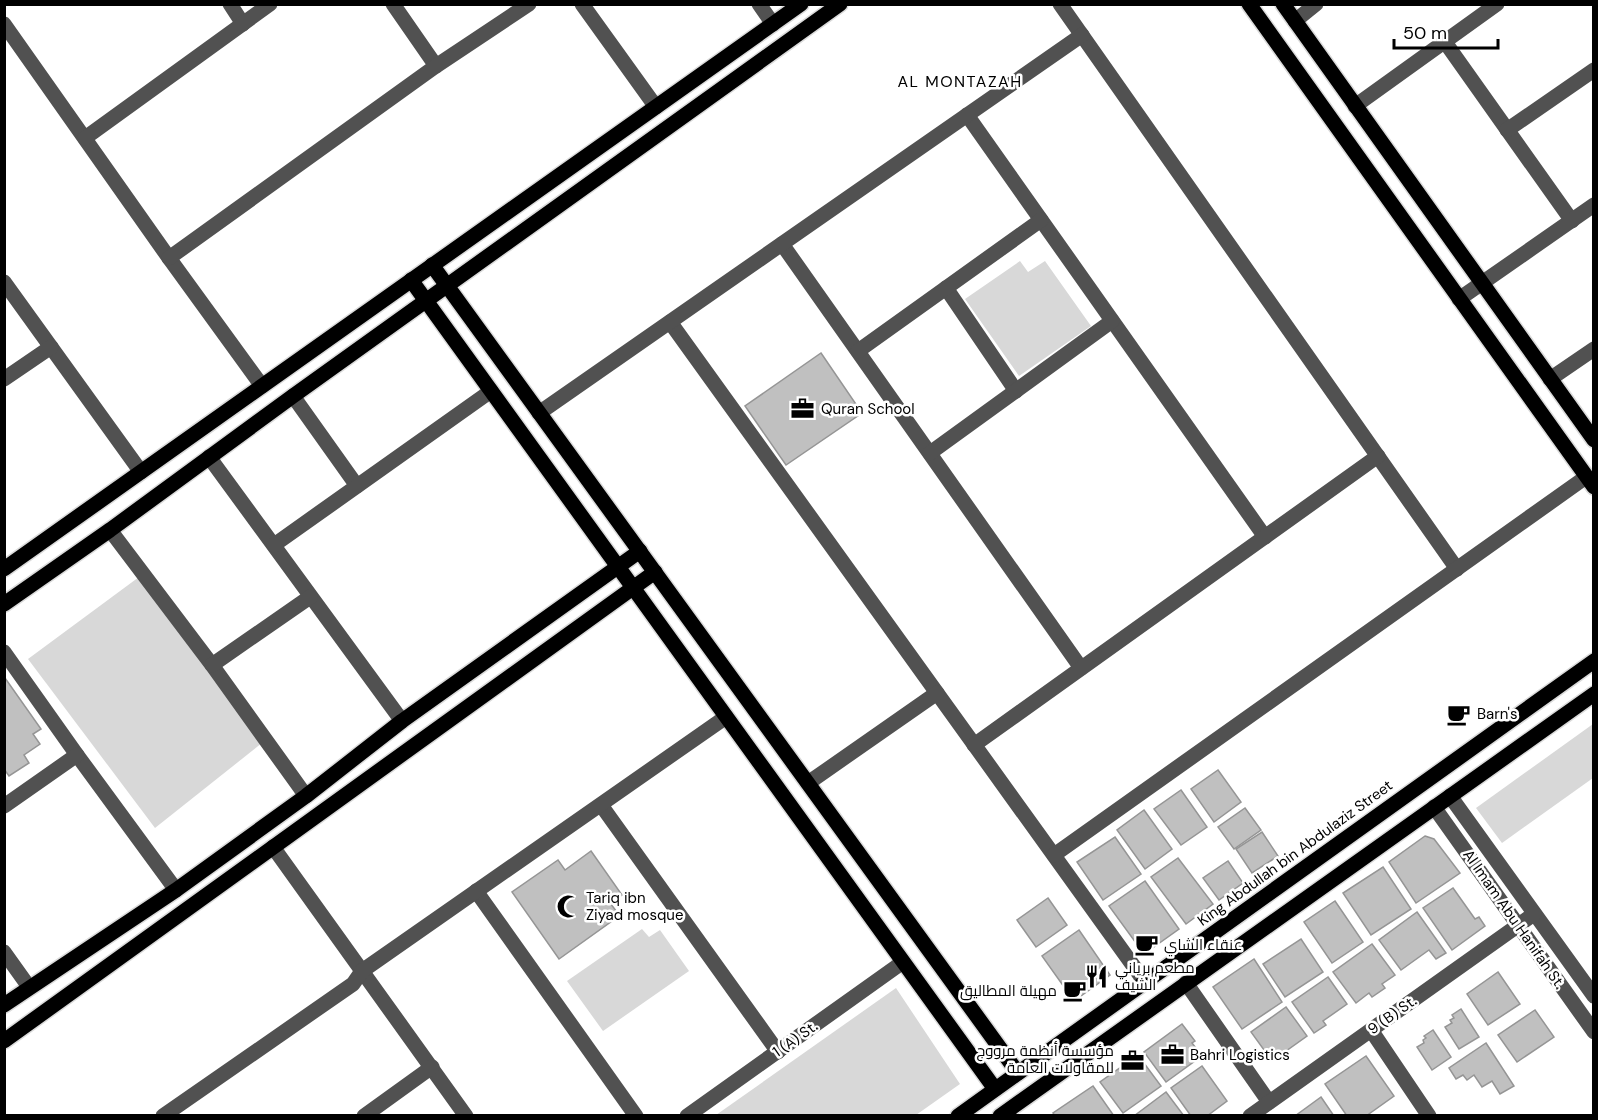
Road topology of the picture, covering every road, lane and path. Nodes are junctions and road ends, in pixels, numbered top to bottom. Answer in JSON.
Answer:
{"nodes":[{"id":1,"x":230,"y":4,"type":"edge"},
{"id":2,"x":270,"y":4,"type":"edge"},
{"id":3,"x":393,"y":4,"type":"edge"},
{"id":4,"x":529,"y":4,"type":"edge"},
{"id":5,"x":582,"y":4,"type":"edge"},
{"id":6,"x":759,"y":4,"type":"edge"},
{"id":7,"x":801,"y":4,"type":"edge"},
{"id":8,"x":840,"y":4,"type":"edge"},
{"id":9,"x":1060,"y":4,"type":"edge"},
{"id":10,"x":1249,"y":4,"type":"edge"},
{"id":11,"x":1283,"y":4,"type":"edge"},
{"id":12,"x":1316,"y":4,"type":"edge"},
{"id":13,"x":1497,"y":4,"type":"edge"},
{"id":14,"x":1295,"y":21,"type":"junction"},
{"id":15,"x":4,"y":24,"type":"edge"},
{"id":16,"x":243,"y":24,"type":"junction"},
{"id":17,"x":773,"y":24,"type":"junction"},
{"id":18,"x":1082,"y":35,"type":"junction"},
{"id":19,"x":1445,"y":42,"type":"junction"},
{"id":20,"x":436,"y":66,"type":"junction"},
{"id":21,"x":1593,"y":70,"type":"edge"},
{"id":22,"x":1355,"y":106,"type":"junction"},
{"id":23,"x":656,"y":107,"type":"junction"},
{"id":24,"x":967,"y":115,"type":"junction"},
{"id":25,"x":1507,"y":130,"type":"junction"},
{"id":26,"x":85,"y":138,"type":"junction"},
{"id":27,"x":1593,"y":205,"type":"edge"},
{"id":28,"x":1041,"y":220,"type":"junction"},
{"id":29,"x":1572,"y":220,"type":"junction"},
{"id":30,"x":782,"y":244,"type":"junction"},
{"id":31,"x":169,"y":258,"type":"junction"},
{"id":32,"x":432,"y":265,"type":"junction"},
{"id":33,"x":411,"y":280,"type":"junction"},
{"id":34,"x":4,"y":282,"type":"edge"},
{"id":35,"x":1482,"y":284,"type":"junction"},
{"id":36,"x":447,"y":286,"type":"junction"},
{"id":37,"x":946,"y":288,"type":"junction"},
{"id":38,"x":1460,"y":299,"type":"junction"},
{"id":39,"x":426,"y":301,"type":"junction"},
{"id":40,"x":1112,"y":321,"type":"junction"},
{"id":41,"x":670,"y":322,"type":"junction"},
{"id":42,"x":51,"y":346,"type":"junction"},
{"id":43,"x":1593,"y":349,"type":"edge"},
{"id":44,"x":858,"y":351,"type":"junction"},
{"id":45,"x":4,"y":379,"type":"edge"},
{"id":46,"x":1550,"y":379,"type":"junction"},
{"id":47,"x":262,"y":386,"type":"junction"},
{"id":48,"x":491,"y":391,"type":"junction"},
{"id":49,"x":1016,"y":391,"type":"junction"},
{"id":50,"x":293,"y":396,"type":"junction"},
{"id":51,"x":539,"y":413,"type":"junction"},
{"id":52,"x":1593,"y":440,"type":"edge"},
{"id":53,"x":930,"y":453,"type":"junction"},
{"id":54,"x":1377,"y":456,"type":"junction"},
{"id":55,"x":209,"y":458,"type":"junction"},
{"id":56,"x":141,"y":472,"type":"junction"},
{"id":57,"x":1590,"y":482,"type":"edge"},
{"id":58,"x":357,"y":486,"type":"junction"},
{"id":59,"x":110,"y":530,"type":"junction"},
{"id":60,"x":1265,"y":537,"type":"junction"},
{"id":61,"x":274,"y":545,"type":"junction"},
{"id":62,"x":640,"y":551,"type":"junction"},
{"id":63,"x":618,"y":567,"type":"junction"},
{"id":64,"x":4,"y":569,"type":"edge"},
{"id":65,"x":1457,"y":569,"type":"junction"},
{"id":66,"x":655,"y":572,"type":"junction"},
{"id":67,"x":633,"y":587,"type":"junction"},
{"id":68,"x":310,"y":597,"type":"junction"},
{"id":69,"x":4,"y":604,"type":"edge"},
{"id":70,"x":4,"y":652,"type":"edge"},
{"id":71,"x":1593,"y":662,"type":"edge"},
{"id":72,"x":212,"y":665,"type":"junction"},
{"id":73,"x":1081,"y":668,"type":"junction"},
{"id":74,"x":937,"y":693,"type":"junction"},
{"id":75,"x":1593,"y":694,"type":"edge"},
{"id":76,"x":726,"y":717,"type":"junction"},
{"id":77,"x":402,"y":721,"type":"junction"},
{"id":78,"x":974,"y":745,"type":"junction"},
{"id":79,"x":76,"y":755,"type":"junction"},
{"id":80,"x":808,"y":783,"type":"junction"},
{"id":81,"x":306,"y":796,"type":"junction"},
{"id":82,"x":1450,"y":796,"type":"junction"},
{"id":83,"x":601,"y":805,"type":"junction"},
{"id":84,"x":4,"y":806,"type":"edge"},
{"id":85,"x":1434,"y":807,"type":"junction"},
{"id":86,"x":273,"y":847,"type":"junction"},
{"id":87,"x":1054,"y":855,"type":"junction"},
{"id":88,"x":176,"y":890,"type":"junction"},
{"id":89,"x":476,"y":891,"type":"junction"},
{"id":90,"x":1534,"y":914,"type":"junction"},
{"id":91,"x":1518,"y":926,"type":"junction"},
{"id":92,"x":4,"y":952,"type":"edge"},
{"id":93,"x":903,"y":962,"type":"junction"},
{"id":94,"x":362,"y":971,"type":"junction"},
{"id":95,"x":1145,"y":982,"type":"junction"},
{"id":96,"x":1186,"y":983,"type":"junction"},
{"id":97,"x":29,"y":987,"type":"junction"},
{"id":98,"x":1593,"y":996,"type":"edge"},
{"id":99,"x":4,"y":1005,"type":"edge"},
{"id":100,"x":1371,"y":1030,"type":"junction"},
{"id":101,"x":1593,"y":1032,"type":"edge"},
{"id":102,"x":4,"y":1041,"type":"edge"},
{"id":103,"x":778,"y":1052,"type":"junction"},
{"id":104,"x":432,"y":1067,"type":"junction"},
{"id":105,"x":1018,"y":1073,"type":"junction"},
{"id":106,"x":995,"y":1089,"type":"junction"},
{"id":107,"x":1269,"y":1102,"type":"junction"},
{"id":108,"x":163,"y":1116,"type":"edge"},
{"id":109,"x":364,"y":1116,"type":"edge"},
{"id":110,"x":466,"y":1116,"type":"edge"},
{"id":111,"x":636,"y":1116,"type":"edge"},
{"id":112,"x":687,"y":1116,"type":"edge"},
{"id":113,"x":958,"y":1116,"type":"edge"},
{"id":114,"x":1000,"y":1116,"type":"edge"},
{"id":115,"x":1250,"y":1116,"type":"edge"},
{"id":116,"x":1429,"y":1116,"type":"edge"}],
"edges":[{"from":1,"to":16,"type":"street"},
{"from":2,"to":16,"type":"street"},
{"from":3,"to":20,"type":"street"},
{"from":4,"to":20,"type":"street"},
{"from":5,"to":23,"type":"street"},
{"from":6,"to":17,"type":"street"},
{"from":7,"to":17,"type":"main road"},
{"from":8,"to":36,"type":"main road"},
{"from":9,"to":18,"type":"street"},
{"from":10,"to":38,"type":"main road"},
{"from":11,"to":14,"type":"main road"},
{"from":12,"to":14,"type":"street"},
{"from":13,"to":19,"type":"street"},
{"from":14,"to":22,"type":"main road"},
{"from":15,"to":26,"type":"street"},
{"from":16,"to":26,"type":"street"},
{"from":17,"to":23,"type":"main road"},
{"from":18,"to":24,"type":"street"},
{"from":18,"to":54,"type":"street"},
{"from":19,"to":22,"type":"street"},
{"from":19,"to":25,"type":"street"},
{"from":20,"to":31,"type":"street"},
{"from":21,"to":25,"type":"street"},
{"from":22,"to":35,"type":"main road"},
{"from":23,"to":32,"type":"main road"},
{"from":24,"to":28,"type":"street"},
{"from":24,"to":30,"type":"street"},
{"from":25,"to":29,"type":"street"},
{"from":26,"to":31,"type":"street"},
{"from":27,"to":29,"type":"street"},
{"from":28,"to":37,"type":"street"},
{"from":28,"to":40,"type":"street"},
{"from":29,"to":35,"type":"street"},
{"from":30,"to":41,"type":"street"},
{"from":30,"to":44,"type":"street"},
{"from":31,"to":47,"type":"street"},
{"from":32,"to":33,"type":"main road"},
{"from":32,"to":36,"type":"main road"},
{"from":33,"to":39,"type":"main road"},
{"from":33,"to":47,"type":"main road"},
{"from":34,"to":42,"type":"street"},
{"from":35,"to":38,"type":"street"},
{"from":35,"to":46,"type":"main road"},
{"from":36,"to":39,"type":"main road"},
{"from":36,"to":51,"type":"main road"},
{"from":37,"to":44,"type":"street"},
{"from":37,"to":49,"type":"street"},
{"from":38,"to":57,"type":"main road"},
{"from":39,"to":48,"type":"main road"},
{"from":39,"to":50,"type":"main road"},
{"from":40,"to":49,"type":"street"},
{"from":40,"to":60,"type":"street"},
{"from":41,"to":51,"type":"street"},
{"from":41,"to":74,"type":"street"},
{"from":42,"to":45,"type":"street"},
{"from":42,"to":56,"type":"street"},
{"from":43,"to":46,"type":"street"},
{"from":44,"to":53,"type":"street"},
{"from":46,"to":52,"type":"main road"},
{"from":47,"to":56,"type":"main road"},
{"from":48,"to":58,"type":"street"},
{"from":48,"to":63,"type":"main road"},
{"from":49,"to":53,"type":"street"},
{"from":50,"to":55,"type":"main road"},
{"from":50,"to":58,"type":"street"},
{"from":51,"to":62,"type":"main road"},
{"from":53,"to":73,"type":"street"},
{"from":54,"to":60,"type":"street"},
{"from":54,"to":65,"type":"street"},
{"from":55,"to":59,"type":"main road"},
{"from":55,"to":61,"type":"street"},
{"from":56,"to":64,"type":"main road"},
{"from":57,"to":65,"type":"street"},
{"from":58,"to":61,"type":"street"},
{"from":59,"to":69,"type":"main road"},
{"from":59,"to":72,"type":"street"},
{"from":60,"to":73,"type":"street"},
{"from":61,"to":68,"type":"street"},
{"from":62,"to":63,"type":"main road"},
{"from":62,"to":66,"type":"main road"},
{"from":63,"to":67,"type":"main road"},
{"from":63,"to":77,"type":"main road"},
{"from":65,"to":87,"type":"street"},
{"from":66,"to":67,"type":"main road"},
{"from":66,"to":80,"type":"main road"},
{"from":67,"to":76,"type":"main road"},
{"from":67,"to":86,"type":"main road"},
{"from":68,"to":72,"type":"street"},
{"from":68,"to":77,"type":"street"},
{"from":70,"to":79,"type":"street"},
{"from":71,"to":95,"type":"main road","name":"King Abdullah bin Abdulaziz Street"},
{"from":72,"to":81,"type":"street"},
{"from":73,"to":78,"type":"street"},
{"from":74,"to":78,"type":"street"},
{"from":74,"to":80,"type":"street"},
{"from":75,"to":82,"type":"main road"},
{"from":76,"to":83,"type":"street"},
{"from":76,"to":93,"type":"main road"},
{"from":77,"to":81,"type":"main road"},
{"from":78,"to":87,"type":"street"},
{"from":79,"to":84,"type":"street"},
{"from":79,"to":88,"type":"street"},
{"from":80,"to":105,"type":"main road"},
{"from":81,"to":88,"type":"main road"},
{"from":82,"to":85,"type":"main road"},
{"from":82,"to":90,"type":"street","name":"Al Imam Abu Hanifah St."},
{"from":83,"to":89,"type":"street"},
{"from":83,"to":103,"type":"street"},
{"from":85,"to":91,"type":"street","name":"Al Imam Abu Hanifah St."},
{"from":85,"to":96,"type":"main road"},
{"from":86,"to":94,"type":"street"},
{"from":86,"to":102,"type":"main road"},
{"from":87,"to":95,"type":"street"},
{"from":88,"to":97,"type":"main road"},
{"from":89,"to":94,"type":"street"},
{"from":89,"to":111,"type":"street"},
{"from":90,"to":91,"type":"street","name":"9 (B) St."},
{"from":90,"to":98,"type":"street","name":"Al Imam Abu Hanifah St."},
{"from":91,"to":100,"type":"street","name":"9 (B) St."},
{"from":91,"to":101,"type":"street","name":"Al Imam Abu Hanifah St."},
{"from":92,"to":97,"type":"street"},
{"from":93,"to":103,"type":"street","name":"1 (A) St."},
{"from":93,"to":106,"type":"main road"},
{"from":94,"to":104,"type":"street"},
{"from":94,"to":108,"type":"street"},
{"from":95,"to":105,"type":"main road","name":"King Abdullah bin Abdulaziz Street"},
{"from":96,"to":107,"type":"street"},
{"from":96,"to":114,"type":"main road"},
{"from":97,"to":99,"type":"main road"},
{"from":100,"to":107,"type":"street","name":"9 (B) St."},
{"from":100,"to":116,"type":"street"},
{"from":103,"to":112,"type":"street","name":"1 (A) St."},
{"from":104,"to":109,"type":"street"},
{"from":104,"to":110,"type":"street"},
{"from":105,"to":106,"type":"main road","name":"King Abdullah bin Abdulaziz Street"},
{"from":106,"to":113,"type":"main road","name":"King Abdullah bin Abdulaziz Street"},
{"from":107,"to":115,"type":"street","name":"9 (B) St."}]}
